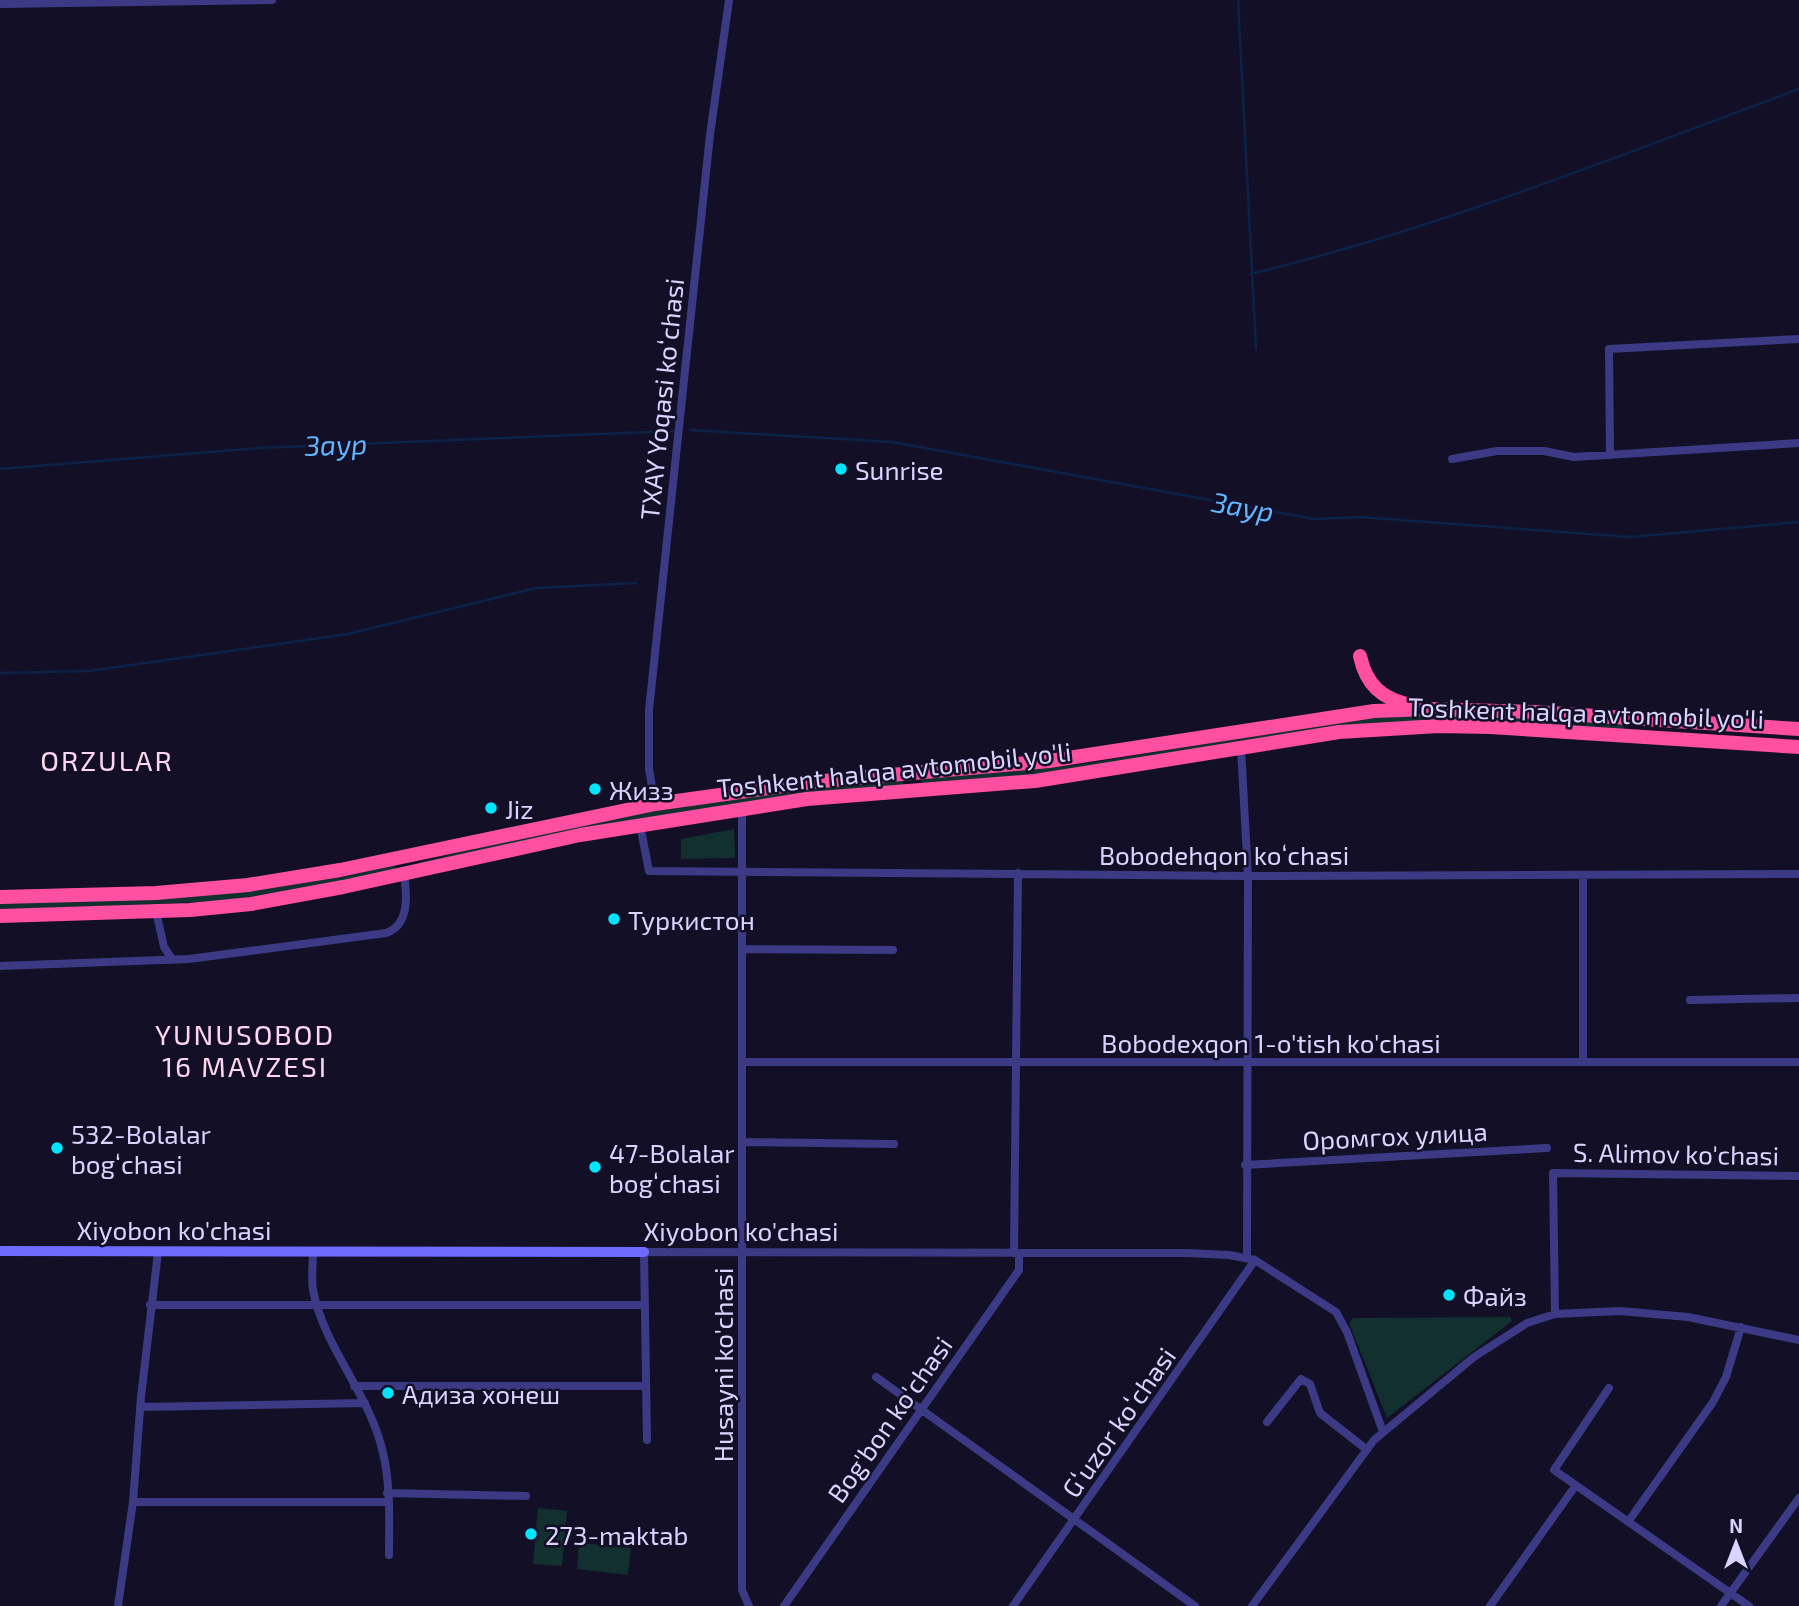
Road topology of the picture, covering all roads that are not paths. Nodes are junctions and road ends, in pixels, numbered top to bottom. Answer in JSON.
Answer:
{"nodes":[{"id":1,"x":272,"y":0,"type":"edge"},
{"id":2,"x":729,"y":0,"type":"edge"},
{"id":3,"x":0,"y":4,"type":"edge"},
{"id":4,"x":1799,"y":339,"type":"edge"},
{"id":5,"x":1799,"y":443,"type":"edge"},
{"id":6,"x":1610,"y":454,"type":"junction"},
{"id":7,"x":1452,"y":459,"type":"dead end"},
{"id":8,"x":1360,"y":656,"type":"dead end"},
{"id":9,"x":1429,"y":709,"type":"junction"},
{"id":10,"x":1639,"y":718,"type":"junction"},
{"id":11,"x":1799,"y":729,"type":"edge"},
{"id":12,"x":1638,"y":735,"type":"junction"},
{"id":13,"x":1799,"y":747,"type":"edge"},
{"id":14,"x":1241,"y":748,"type":"junction"},
{"id":15,"x":908,"y":772,"type":"junction"},
{"id":16,"x":909,"y":790,"type":"junction"},
{"id":17,"x":654,"y":804,"type":"junction"},
{"id":18,"x":743,"y":808,"type":"junction"},
{"id":19,"x":640,"y":824,"type":"junction"},
{"id":20,"x":401,"y":857,"type":"junction"},
{"id":21,"x":742,"y":871,"type":"junction"},
{"id":22,"x":1018,"y":873,"type":"junction"},
{"id":23,"x":404,"y":874,"type":"junction"},
{"id":24,"x":1799,"y":874,"type":"edge"},
{"id":25,"x":1583,"y":875,"type":"junction"},
{"id":26,"x":1248,"y":876,"type":"junction"},
{"id":27,"x":0,"y":897,"type":"edge"},
{"id":28,"x":156,"y":911,"type":"junction"},
{"id":29,"x":0,"y":916,"type":"edge"},
{"id":30,"x":742,"y":949,"type":"junction"},
{"id":31,"x":893,"y":950,"type":"dead end"},
{"id":32,"x":172,"y":959,"type":"junction"},
{"id":33,"x":0,"y":966,"type":"edge"},
{"id":34,"x":1799,"y":998,"type":"edge"},
{"id":35,"x":1690,"y":1000,"type":"dead end"},
{"id":36,"x":742,"y":1062,"type":"junction"},
{"id":37,"x":1583,"y":1062,"type":"junction"},
{"id":38,"x":1799,"y":1062,"type":"edge"},
{"id":39,"x":1246,"y":1063,"type":"junction"},
{"id":40,"x":1016,"y":1064,"type":"junction"},
{"id":41,"x":743,"y":1142,"type":"junction"},
{"id":42,"x":894,"y":1144,"type":"dead end"},
{"id":43,"x":1547,"y":1148,"type":"dead end"},
{"id":44,"x":1245,"y":1165,"type":"junction"},
{"id":45,"x":1799,"y":1176,"type":"edge"},
{"id":46,"x":0,"y":1251,"type":"edge"},
{"id":47,"x":158,"y":1252,"type":"junction"},
{"id":48,"x":313,"y":1252,"type":"junction"},
{"id":49,"x":645,"y":1252,"type":"junction"},
{"id":50,"x":744,"y":1253,"type":"junction"},
{"id":51,"x":1017,"y":1253,"type":"junction"},
{"id":52,"x":1251,"y":1259,"type":"junction"},
{"id":53,"x":150,"y":1305,"type":"junction"},
{"id":54,"x":645,"y":1305,"type":"junction"},
{"id":55,"x":317,"y":1306,"type":"junction"},
{"id":56,"x":1555,"y":1314,"type":"junction"},
{"id":57,"x":1741,"y":1326,"type":"junction"},
{"id":58,"x":1799,"y":1340,"type":"edge"},
{"id":59,"x":876,"y":1377,"type":"dead end"},
{"id":60,"x":354,"y":1386,"type":"junction"},
{"id":61,"x":646,"y":1386,"type":"junction"},
{"id":62,"x":1609,"y":1388,"type":"dead end"},
{"id":63,"x":365,"y":1403,"type":"junction"},
{"id":64,"x":140,"y":1407,"type":"junction"},
{"id":65,"x":922,"y":1410,"type":"junction"},
{"id":66,"x":1267,"y":1422,"type":"dead end"},
{"id":67,"x":1383,"y":1432,"type":"junction"},
{"id":68,"x":647,"y":1440,"type":"dead end"},
{"id":69,"x":1366,"y":1449,"type":"junction"},
{"id":70,"x":1576,"y":1486,"type":"junction"},
{"id":71,"x":526,"y":1496,"type":"dead end"},
{"id":72,"x":388,"y":1498,"type":"junction"},
{"id":73,"x":1799,"y":1498,"type":"edge"},
{"id":74,"x":133,"y":1502,"type":"junction"},
{"id":75,"x":1074,"y":1520,"type":"junction"},
{"id":76,"x":1628,"y":1522,"type":"junction"},
{"id":77,"x":389,"y":1555,"type":"dead end"},
{"id":78,"x":1730,"y":1592,"type":"junction"},
{"id":79,"x":118,"y":1606,"type":"edge"},
{"id":80,"x":749,"y":1606,"type":"edge"},
{"id":81,"x":784,"y":1606,"type":"edge"},
{"id":82,"x":1013,"y":1606,"type":"edge"},
{"id":83,"x":1195,"y":1606,"type":"edge"},
{"id":84,"x":1252,"y":1606,"type":"edge"},
{"id":85,"x":1490,"y":1606,"type":"edge"},
{"id":86,"x":1721,"y":1606,"type":"edge"},
{"id":87,"x":1749,"y":1606,"type":"edge"}],
"edges":[{"from":1,"to":3,"type":"street"},
{"from":2,"to":17,"type":"street","name":"TXAY Yoqasi koʻchasi"},
{"from":4,"to":6,"type":"street"},
{"from":5,"to":6,"type":"street"},
{"from":6,"to":7,"type":"street"},
{"from":8,"to":9,"type":"highway"},
{"from":9,"to":10,"type":"highway","name":"Toshkent halqa avtomobil yo'li"},
{"from":9,"to":15,"type":"highway","name":"Toshkent halqa avtomobil yo'li"},
{"from":10,"to":11,"type":"highway","name":"Toshkent halqa avtomobil yo'li"},
{"from":10,"to":12,"type":"highway"},
{"from":12,"to":13,"type":"highway","name":"Toshkent halqa avtomobil yo'li"},
{"from":12,"to":14,"type":"highway","name":"Toshkent halqa avtomobil yo'li"},
{"from":14,"to":16,"type":"highway","name":"Toshkent halqa avtomobil yo'li"},
{"from":14,"to":26,"type":"street"},
{"from":15,"to":16,"type":"highway"},
{"from":15,"to":17,"type":"highway","name":"Toshkent halqa avtomobil yo'li"},
{"from":16,"to":18,"type":"highway","name":"Toshkent halqa avtomobil yo'li"},
{"from":17,"to":20,"type":"highway","name":"Toshkent halqa avtomobil yo'li"},
{"from":18,"to":19,"type":"highway","name":"Toshkent halqa avtomobil yo'li"},
{"from":18,"to":21,"type":"street","name":"Husayni ko'chasi"},
{"from":19,"to":21,"type":"street","name":"Bobodehqon koʻchasi"},
{"from":19,"to":23,"type":"highway","name":"Toshkent halqa avtomobil yo'li"},
{"from":20,"to":23,"type":"highway"},
{"from":20,"to":27,"type":"highway","name":"Toshkent halqa avtomobil yo'li"},
{"from":21,"to":22,"type":"street","name":"Bobodehqon koʻchasi"},
{"from":21,"to":30,"type":"street","name":"Husayni ko'chasi"},
{"from":22,"to":26,"type":"street","name":"Bobodehqon koʻchasi"},
{"from":22,"to":40,"type":"street","name":"Bog'bon ko'chasi"},
{"from":23,"to":28,"type":"highway","name":"Toshkent halqa avtomobil yo'li"},
{"from":23,"to":32,"type":"street"},
{"from":24,"to":25,"type":"street","name":"Bobodehqon koʻchasi"},
{"from":25,"to":26,"type":"street","name":"Bobodehqon koʻchasi"},
{"from":25,"to":37,"type":"street"},
{"from":26,"to":39,"type":"street"},
{"from":28,"to":29,"type":"highway","name":"Toshkent halqa avtomobil yo'li"},
{"from":28,"to":32,"type":"street"},
{"from":30,"to":31,"type":"street"},
{"from":30,"to":36,"type":"street","name":"Husayni ko'chasi"},
{"from":32,"to":33,"type":"street"},
{"from":34,"to":35,"type":"street"},
{"from":36,"to":40,"type":"street","name":"Bobodexqon 1-o'tish ko'chasi"},
{"from":36,"to":41,"type":"street","name":"Husayni ko'chasi"},
{"from":37,"to":38,"type":"street","name":"Bobodexqon 1-o'tish ko'chasi"},
{"from":37,"to":39,"type":"street","name":"Bobodexqon 1-o'tish ko'chasi"},
{"from":39,"to":40,"type":"street","name":"Bobodexqon 1-o'tish ko'chasi"},
{"from":39,"to":44,"type":"street"},
{"from":40,"to":51,"type":"street","name":"Bog'bon ko'chasi"},
{"from":41,"to":42,"type":"street"},
{"from":41,"to":50,"type":"street","name":"Husayni ko'chasi"},
{"from":43,"to":44,"type":"street","name":"Оромгох улица"},
{"from":44,"to":52,"type":"street"},
{"from":45,"to":56,"type":"street","name":"S. Alimov ko'chasi"},
{"from":46,"to":47,"type":"street","name":"Xiyobon ko'chasi"},
{"from":47,"to":48,"type":"street","name":"Xiyobon ko'chasi"},
{"from":47,"to":53,"type":"street"},
{"from":48,"to":49,"type":"street","name":"Xiyobon ko'chasi"},
{"from":48,"to":55,"type":"street"},
{"from":49,"to":50,"type":"street","name":"Xiyobon ko'chasi"},
{"from":49,"to":54,"type":"street"},
{"from":50,"to":51,"type":"street","name":"Xiyobon ko'chasi"},
{"from":50,"to":80,"type":"street","name":"Husayni ko'chasi"},
{"from":51,"to":52,"type":"street","name":"Xiyobon ko'chasi"},
{"from":51,"to":65,"type":"street","name":"Bog'bon ko'chasi"},
{"from":52,"to":67,"type":"street","name":"Xiyobon ko'chasi"},
{"from":52,"to":75,"type":"street","name":"Gʻuzor koʻchasi"},
{"from":53,"to":55,"type":"street"},
{"from":53,"to":64,"type":"street"},
{"from":54,"to":55,"type":"street"},
{"from":54,"to":61,"type":"street"},
{"from":55,"to":60,"type":"street"},
{"from":56,"to":57,"type":"street"},
{"from":56,"to":67,"type":"street"},
{"from":57,"to":58,"type":"street"},
{"from":57,"to":76,"type":"street"},
{"from":59,"to":65,"type":"street"},
{"from":60,"to":61,"type":"street"},
{"from":60,"to":63,"type":"street"},
{"from":61,"to":68,"type":"street"},
{"from":62,"to":70,"type":"street"},
{"from":63,"to":64,"type":"street"},
{"from":63,"to":72,"type":"street"},
{"from":64,"to":74,"type":"street"},
{"from":65,"to":75,"type":"street"},
{"from":65,"to":81,"type":"street","name":"Bog'bon ko'chasi"},
{"from":66,"to":69,"type":"street"},
{"from":67,"to":69,"type":"street"},
{"from":69,"to":84,"type":"street"},
{"from":70,"to":76,"type":"street"},
{"from":70,"to":85,"type":"street"},
{"from":71,"to":72,"type":"street"},
{"from":72,"to":74,"type":"street"},
{"from":72,"to":77,"type":"street"},
{"from":73,"to":78,"type":"street"},
{"from":74,"to":79,"type":"street"},
{"from":75,"to":82,"type":"street","name":"Gʻuzor koʻchasi"},
{"from":75,"to":83,"type":"street"},
{"from":76,"to":78,"type":"street"},
{"from":78,"to":86,"type":"street"},
{"from":78,"to":87,"type":"street"}]}
